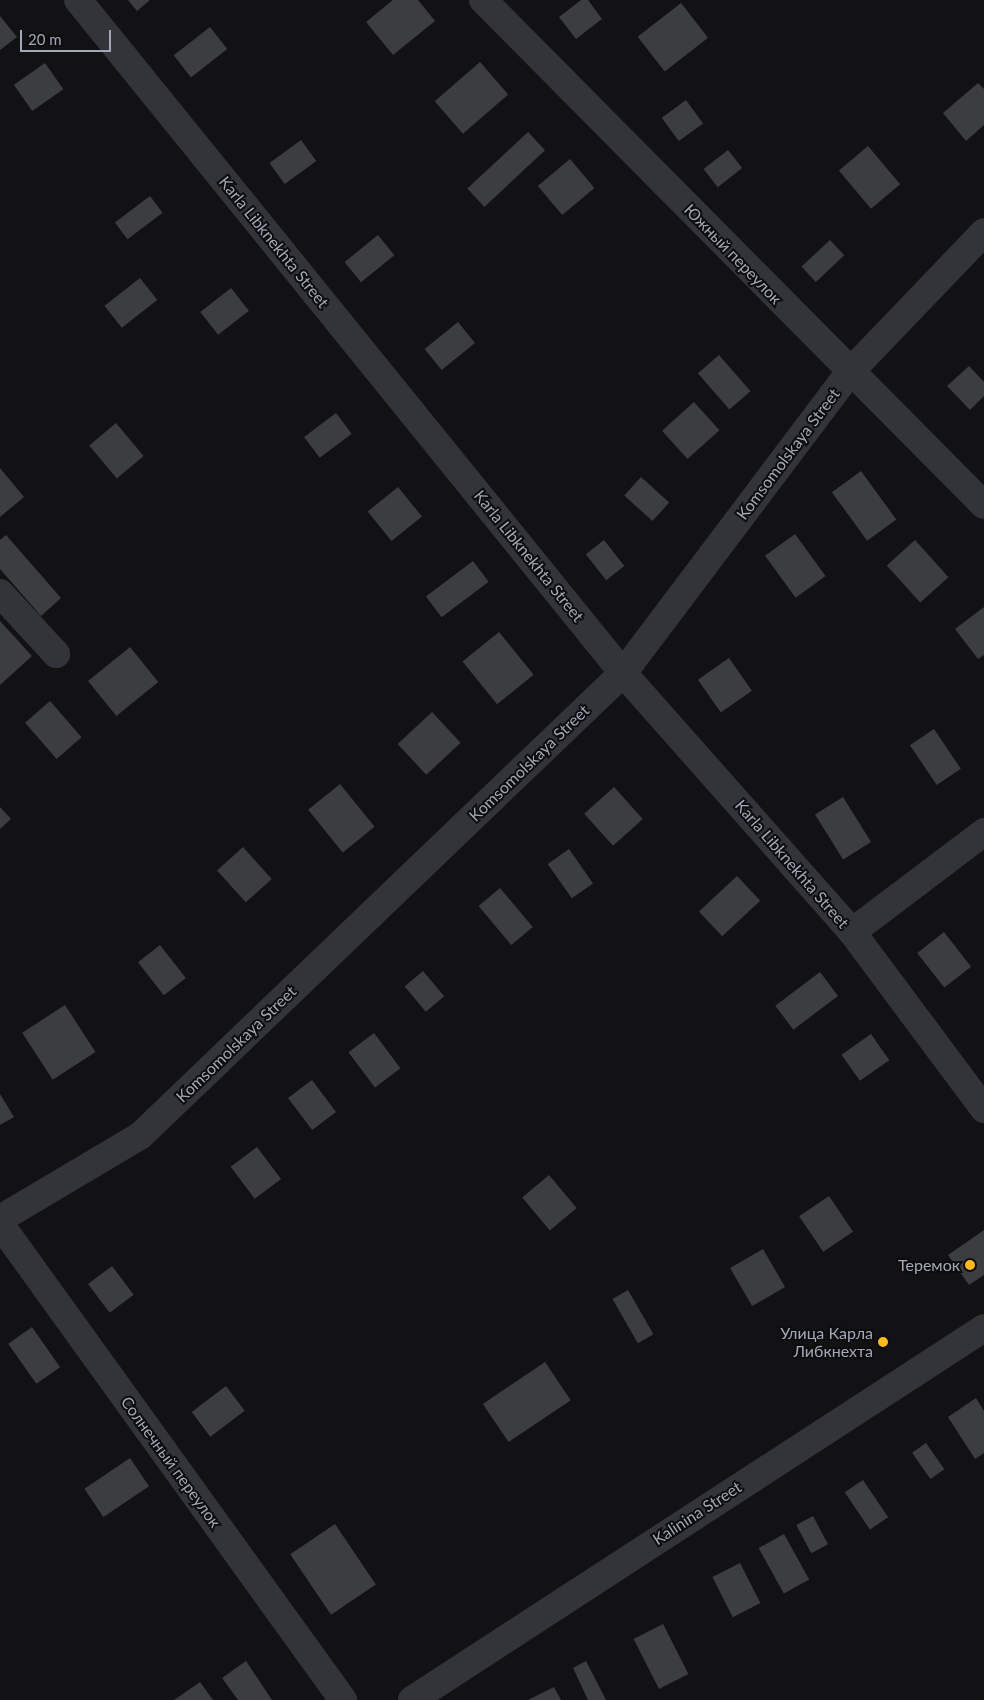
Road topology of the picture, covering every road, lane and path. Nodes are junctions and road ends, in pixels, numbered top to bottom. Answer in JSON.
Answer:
{"nodes":[{"id":1,"x":78,"y":0,"type":"edge"},
{"id":2,"x":483,"y":0,"type":"edge"},
{"id":3,"x":984,"y":232,"type":"edge"},
{"id":4,"x":849,"y":373,"type":"junction"},
{"id":5,"x":984,"y":505,"type":"edge"},
{"id":6,"x":0,"y":593,"type":"edge"},
{"id":7,"x":56,"y":654,"type":"dead end"},
{"id":8,"x":623,"y":672,"type":"junction"},
{"id":9,"x":984,"y":832,"type":"edge"},
{"id":10,"x":852,"y":932,"type":"junction"},
{"id":11,"x":984,"y":1109,"type":"edge"},
{"id":12,"x":0,"y":1219,"type":"edge"},
{"id":13,"x":0,"y":1224,"type":"edge"},
{"id":14,"x":984,"y":1328,"type":"edge"},
{"id":15,"x":343,"y":1700,"type":"edge"},
{"id":16,"x":412,"y":1700,"type":"edge"}],
"edges":[{"from":1,"to":8,"type":"street","name":"Karla Libknekhta Street"},
{"from":2,"to":4,"type":"street","name":"Южный переулок"},
{"from":3,"to":4,"type":"street","name":"Komsomolskaya Street"},
{"from":4,"to":5,"type":"street","name":"Южный переулок"},
{"from":4,"to":8,"type":"street","name":"Komsomolskaya Street"},
{"from":6,"to":7,"type":"street"},
{"from":8,"to":10,"type":"street","name":"Karla Libknekhta Street"},
{"from":8,"to":12,"type":"street","name":"Komsomolskaya Street"},
{"from":9,"to":10,"type":"street"},
{"from":10,"to":11,"type":"street","name":"Karla Libknekhta Street"},
{"from":13,"to":15,"type":"street","name":"Солнечный переулок"},
{"from":14,"to":16,"type":"street","name":"Kalinina Street"}]}
